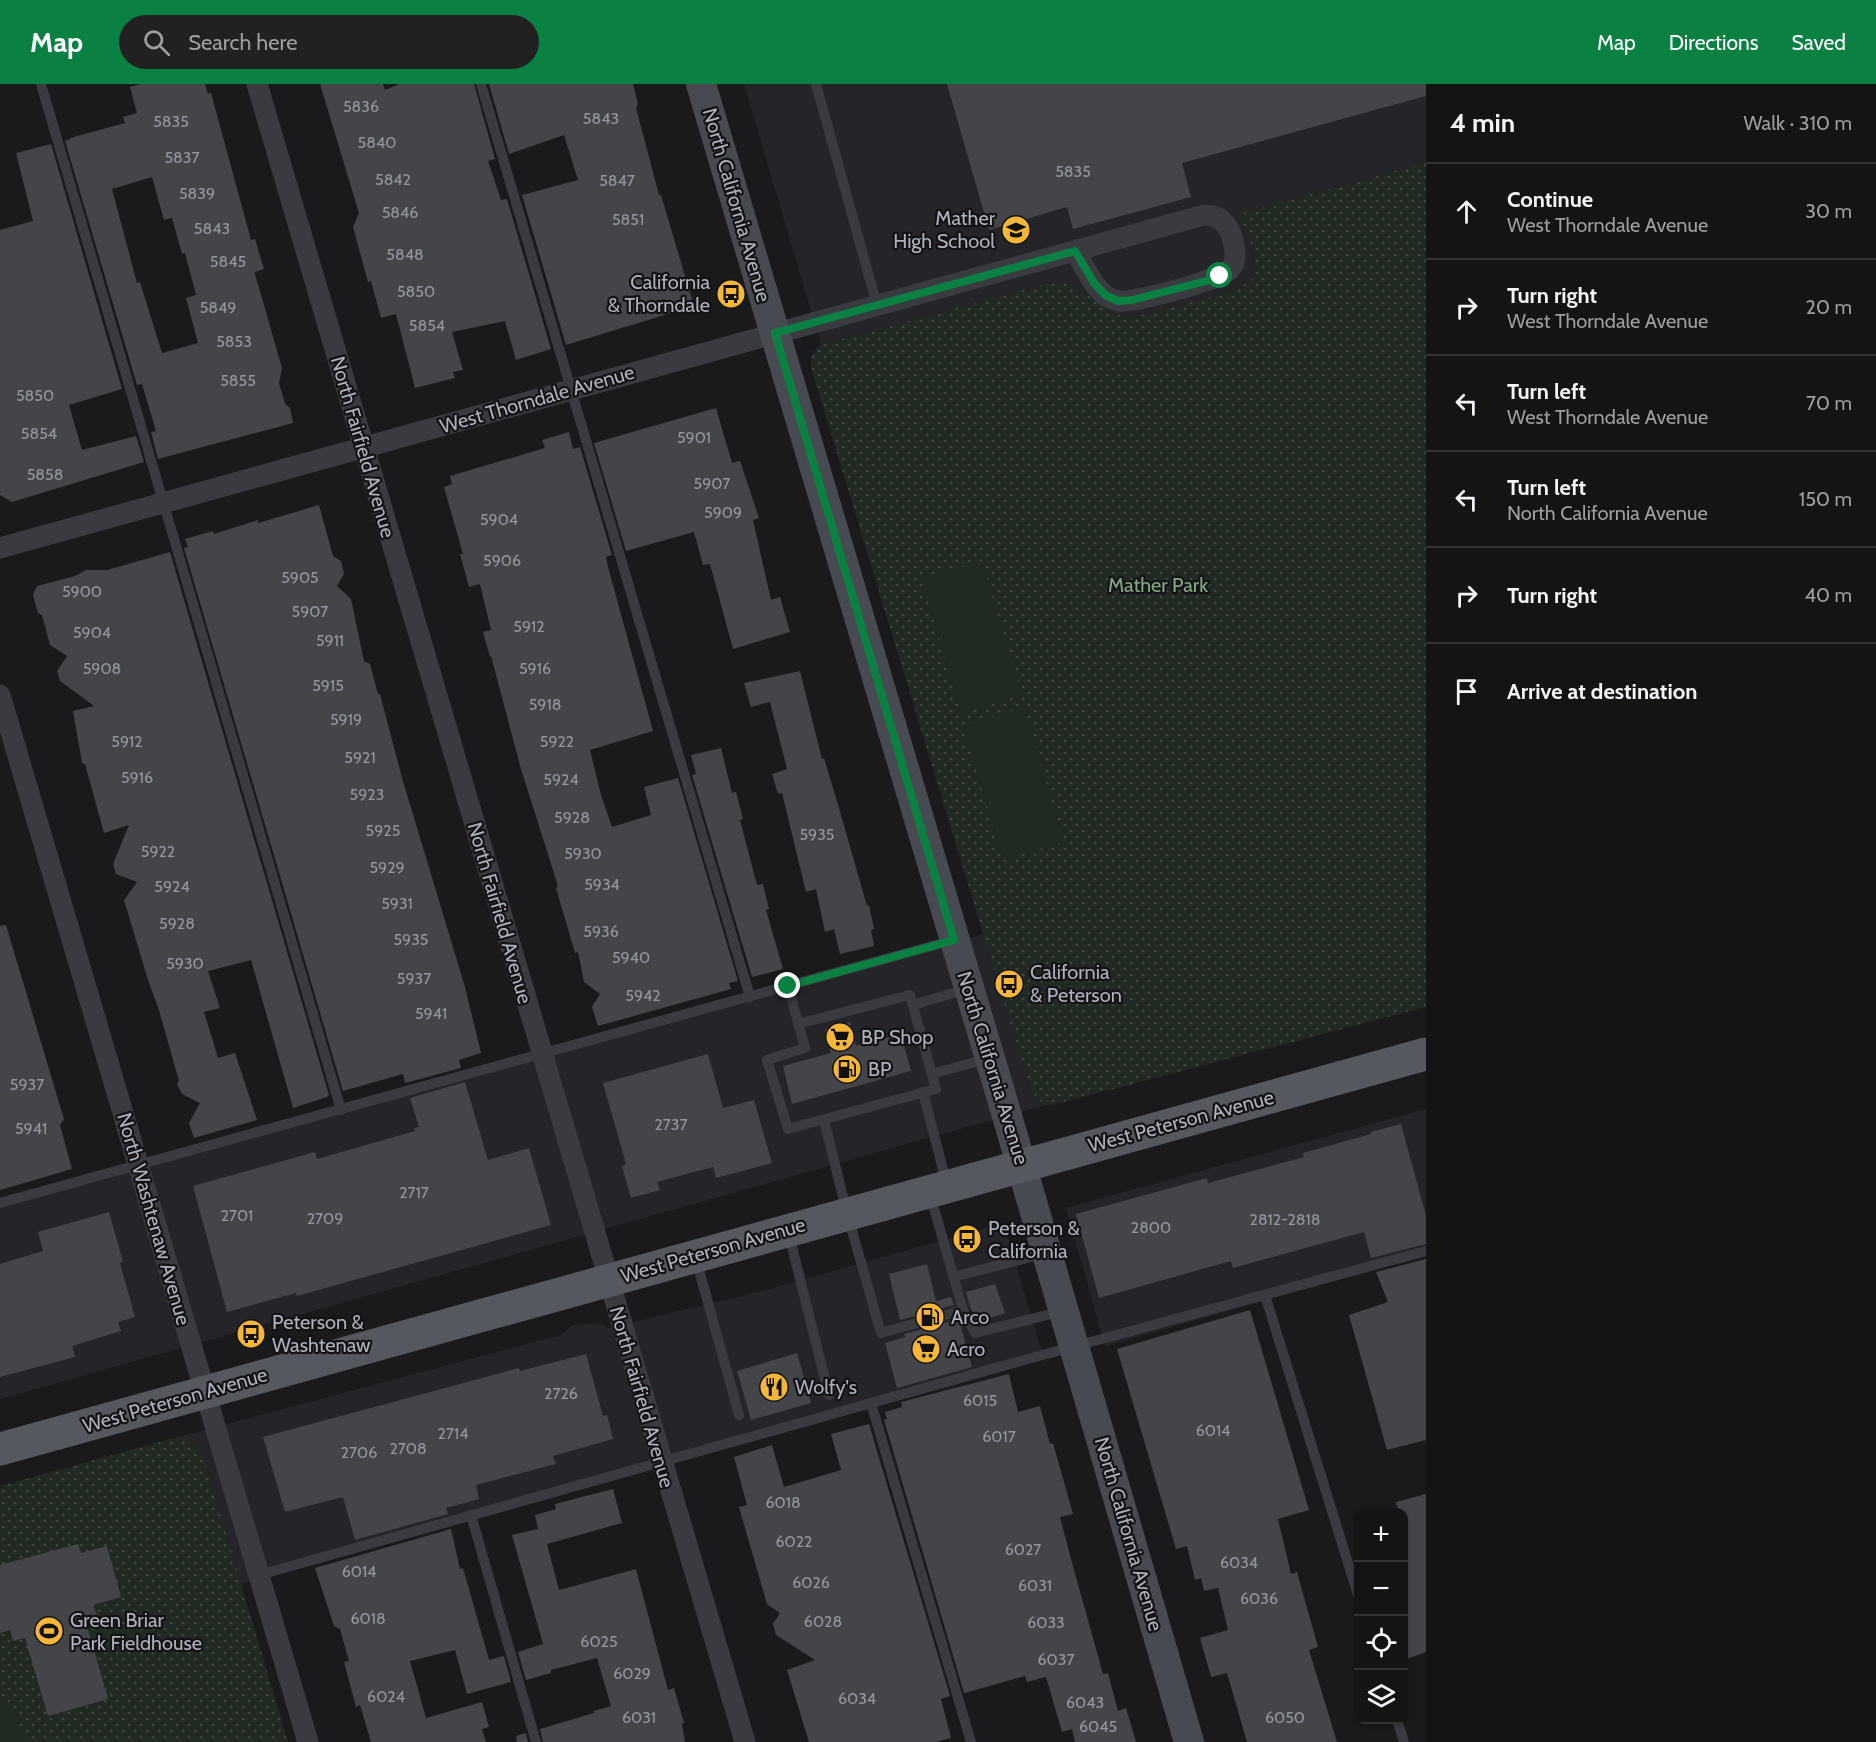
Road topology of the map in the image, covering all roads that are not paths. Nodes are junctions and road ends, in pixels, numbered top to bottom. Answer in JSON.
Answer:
{"nodes":[{"id":1,"x":41,"y":84,"type":"edge"},
{"id":2,"x":257,"y":84,"type":"edge"},
{"id":3,"x":481,"y":84,"type":"edge"},
{"id":4,"x":701,"y":84,"type":"edge"},
{"id":5,"x":816,"y":84,"type":"edge"},
{"id":6,"x":1075,"y":251,"type":"junction"},
{"id":7,"x":877,"y":305,"type":"junction"},
{"id":8,"x":775,"y":333,"type":"junction"},
{"id":9,"x":572,"y":390,"type":"junction"},
{"id":10,"x":363,"y":447,"type":"junction"},
{"id":11,"x":164,"y":503,"type":"junction"},
{"id":12,"x":0,"y":549,"type":"edge"},
{"id":13,"x":0,"y":695,"type":"edge"},
{"id":14,"x":954,"y":940,"type":"junction"},
{"id":15,"x":788,"y":986,"type":"junction"},
{"id":16,"x":969,"y":988,"type":"junction"},
{"id":17,"x":750,"y":996,"type":"junction"},
{"id":18,"x":913,"y":1005,"type":"junction"},
{"id":19,"x":798,"y":1024,"type":"junction"},
{"id":20,"x":542,"y":1054,"type":"junction"},
{"id":21,"x":1426,"y":1054,"type":"edge"},
{"id":22,"x":990,"y":1058,"type":"junction"},
{"id":23,"x":932,"y":1074,"type":"junction"},
{"id":24,"x":923,"y":1092,"type":"junction"},
{"id":25,"x":341,"y":1110,"type":"junction"},
{"id":26,"x":824,"y":1120,"type":"junction"},
{"id":27,"x":1021,"y":1165,"type":"junction"},
{"id":28,"x":138,"y":1166,"type":"junction"},
{"id":29,"x":938,"y":1188,"type":"junction"},
{"id":30,"x":0,"y":1203,"type":"edge"},
{"id":31,"x":847,"y":1213,"type":"junction"},
{"id":32,"x":787,"y":1229,"type":"junction"},
{"id":33,"x":1426,"y":1251,"type":"edge"},
{"id":34,"x":1047,"y":1253,"type":"junction"},
{"id":35,"x":695,"y":1255,"type":"junction"},
{"id":36,"x":953,"y":1276,"type":"junction"},
{"id":37,"x":608,"y":1280,"type":"junction"},
{"id":38,"x":1265,"y":1295,"type":"junction"},
{"id":39,"x":963,"y":1310,"type":"junction"},
{"id":40,"x":1064,"y":1311,"type":"junction"},
{"id":41,"x":1074,"y":1347,"type":"junction"},
{"id":42,"x":205,"y":1392,"type":"junction"},
{"id":43,"x":829,"y":1395,"type":"dead end"},
{"id":44,"x":871,"y":1403,"type":"junction"},
{"id":45,"x":739,"y":1415,"type":"dead end"},
{"id":46,"x":0,"y":1449,"type":"edge"},
{"id":47,"x":662,"y":1462,"type":"junction"},
{"id":48,"x":471,"y":1515,"type":"junction"},
{"id":49,"x":259,"y":1575,"type":"junction"},
{"id":50,"x":1354,"y":1579,"type":"edge"},
{"id":51,"x":1399,"y":1724,"type":"edge"},
{"id":52,"x":308,"y":1742,"type":"edge"},
{"id":53,"x":536,"y":1742,"type":"edge"},
{"id":54,"x":745,"y":1742,"type":"edge"},
{"id":55,"x":971,"y":1742,"type":"edge"},
{"id":56,"x":1189,"y":1742,"type":"edge"},
{"id":57,"x":1404,"y":1742,"type":"edge"}],
"edges":[{"from":1,"to":11,"type":"lane"},
{"from":2,"to":10,"type":"street","name":"North Fairfield Avenue"},
{"from":3,"to":9,"type":"lane"},
{"from":4,"to":8,"type":"main road","name":"North California Avenue"},
{"from":5,"to":7,"type":"lane"},
{"from":6,"to":6,"type":"street","name":"West Thorndale Avenue"},
{"from":6,"to":7,"type":"street","name":"West Thorndale Avenue"},
{"from":7,"to":8,"type":"street","name":"West Thorndale Avenue"},
{"from":8,"to":9,"type":"street","name":"West Thorndale Avenue"},
{"from":8,"to":14,"type":"main road","name":"North California Avenue"},
{"from":9,"to":10,"type":"street","name":"West Thorndale Avenue"},
{"from":9,"to":17,"type":"lane"},
{"from":10,"to":11,"type":"street","name":"West Thorndale Avenue"},
{"from":10,"to":20,"type":"street","name":"North Fairfield Avenue"},
{"from":11,"to":12,"type":"street","name":"West Thorndale Avenue"},
{"from":11,"to":25,"type":"lane"},
{"from":13,"to":28,"type":"street","name":"North Washtenaw Avenue"},
{"from":14,"to":15,"type":"lane"},
{"from":14,"to":16,"type":"main road","name":"North California Avenue"},
{"from":15,"to":17,"type":"lane"},
{"from":15,"to":19,"type":"lane"},
{"from":16,"to":18,"type":"lane"},
{"from":16,"to":22,"type":"main road","name":"North California Avenue"},
{"from":17,"to":20,"type":"lane"},
{"from":18,"to":19,"type":"lane"},
{"from":18,"to":23,"type":"lane"},
{"from":19,"to":26,"type":"lane"},
{"from":20,"to":25,"type":"lane"},
{"from":20,"to":37,"type":"street","name":"North Fairfield Avenue"},
{"from":21,"to":27,"type":"main road","name":"West Peterson Avenue"},
{"from":22,"to":23,"type":"lane"},
{"from":22,"to":27,"type":"main road","name":"North California Avenue"},
{"from":23,"to":24,"type":"lane"},
{"from":24,"to":26,"type":"lane"},
{"from":24,"to":29,"type":"lane"},
{"from":25,"to":28,"type":"lane"},
{"from":26,"to":31,"type":"lane"},
{"from":27,"to":29,"type":"main road","name":"West Peterson Avenue"},
{"from":27,"to":34,"type":"main road","name":"North California Avenue"},
{"from":28,"to":30,"type":"lane"},
{"from":28,"to":42,"type":"street","name":"North Washtenaw Avenue"},
{"from":29,"to":31,"type":"main road","name":"West Peterson Avenue"},
{"from":29,"to":36,"type":"lane"},
{"from":31,"to":32,"type":"main road","name":"West Peterson Avenue"},
{"from":31,"to":39,"type":"lane"},
{"from":32,"to":35,"type":"main road","name":"West Peterson Avenue"},
{"from":32,"to":43,"type":"lane"},
{"from":33,"to":38,"type":"lane"},
{"from":34,"to":36,"type":"lane"},
{"from":34,"to":40,"type":"main road","name":"North California Avenue"},
{"from":35,"to":37,"type":"main road","name":"West Peterson Avenue"},
{"from":35,"to":45,"type":"lane"},
{"from":36,"to":39,"type":"lane"},
{"from":37,"to":42,"type":"main road","name":"West Peterson Avenue"},
{"from":37,"to":47,"type":"street","name":"North Fairfield Avenue"},
{"from":38,"to":41,"type":"lane"},
{"from":38,"to":50,"type":"lane"},
{"from":39,"to":40,"type":"lane"},
{"from":40,"to":41,"type":"main road","name":"North California Avenue"},
{"from":41,"to":44,"type":"lane"},
{"from":41,"to":56,"type":"main road","name":"North California Avenue"},
{"from":42,"to":46,"type":"main road","name":"West Peterson Avenue"},
{"from":42,"to":49,"type":"street","name":"North Washtenaw Avenue"},
{"from":44,"to":47,"type":"lane"},
{"from":44,"to":55,"type":"lane"},
{"from":47,"to":48,"type":"lane"},
{"from":47,"to":54,"type":"street","name":"North Fairfield Avenue"},
{"from":48,"to":49,"type":"lane"},
{"from":48,"to":53,"type":"lane"},
{"from":49,"to":52,"type":"street","name":"North Washtenaw Avenue"},
{"from":51,"to":57,"type":"lane"}]}
